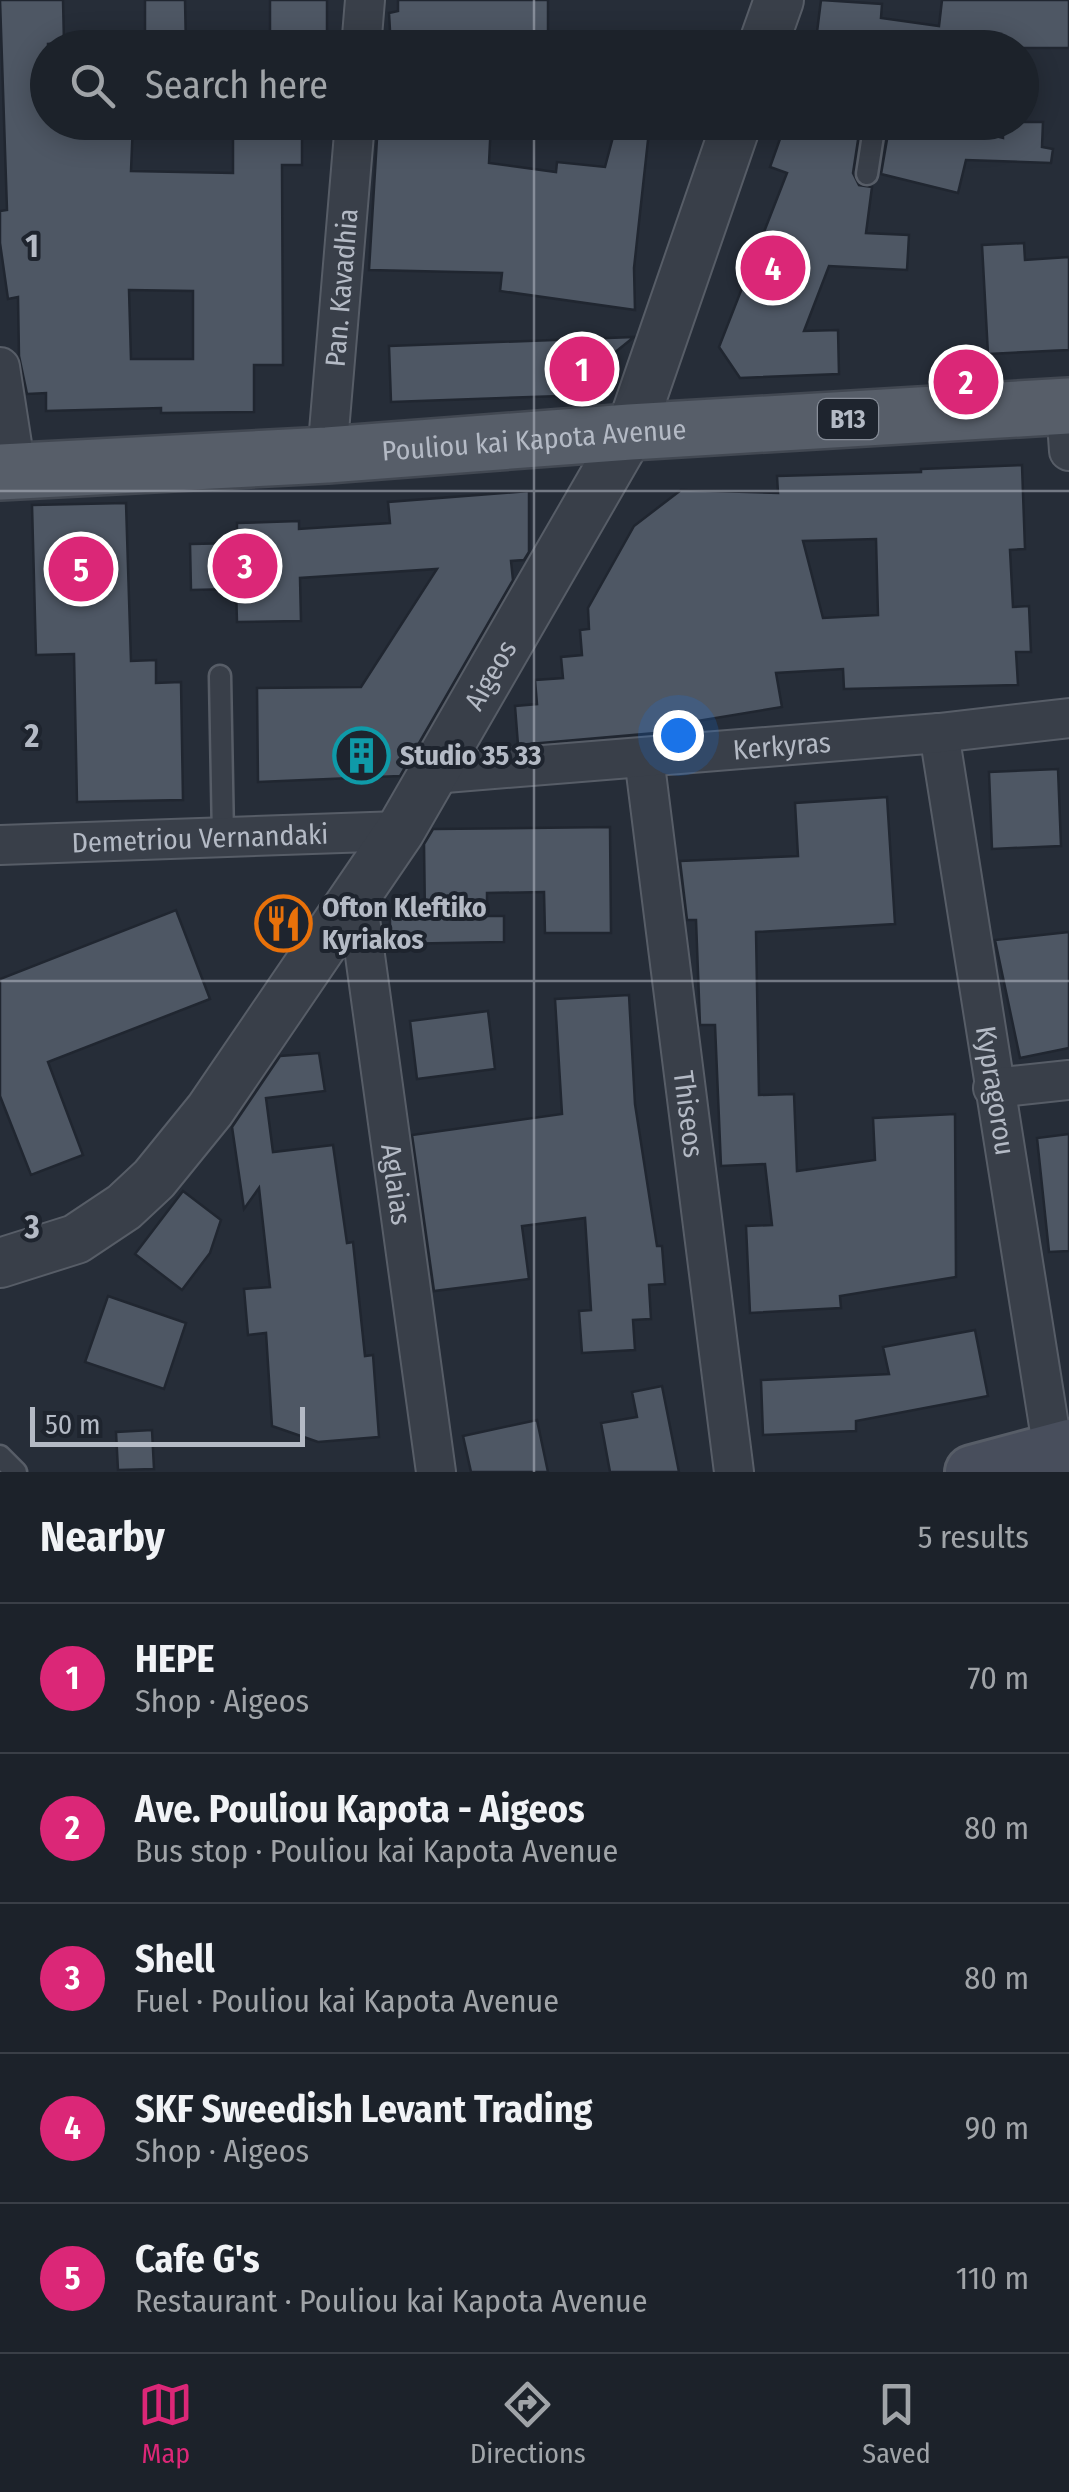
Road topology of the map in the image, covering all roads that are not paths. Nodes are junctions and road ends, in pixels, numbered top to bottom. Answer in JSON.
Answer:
{"nodes":[{"id":1,"x":365,"y":0,"type":"edge"},
{"id":2,"x":779,"y":0,"type":"edge"},
{"id":3,"x":362,"y":30,"type":"edge"},
{"id":4,"x":768,"y":30,"type":"edge"},
{"id":5,"x":353,"y":140,"type":"edge"},
{"id":6,"x":731,"y":140,"type":"edge"},
{"id":7,"x":873,"y":140,"type":"edge"},
{"id":8,"x":868,"y":174,"type":"dead end"},
{"id":9,"x":0,"y":367,"type":"edge"},
{"id":10,"x":1068,"y":422,"type":"edge"},
{"id":11,"x":630,"y":432,"type":"junction"},
{"id":12,"x":327,"y":455,"type":"junction"},
{"id":13,"x":8,"y":471,"type":"edge"},
{"id":14,"x":220,"y":676,"type":"dead end"},
{"id":15,"x":1069,"y":718,"type":"edge"},
{"id":16,"x":938,"y":733,"type":"junction"},
{"id":17,"x":644,"y":757,"type":"junction"},
{"id":18,"x":434,"y":774,"type":"junction"},
{"id":19,"x":400,"y":831,"type":"junction"},
{"id":20,"x":223,"y":837,"type":"junction"},
{"id":21,"x":0,"y":845,"type":"edge"},
{"id":22,"x":357,"y":897,"type":"junction"},
{"id":23,"x":1069,"y":1080,"type":"edge"},
{"id":24,"x":993,"y":1088,"type":"junction"},
{"id":25,"x":0,"y":1263,"type":"edge"},
{"id":26,"x":1061,"y":1449,"type":"edge"},
{"id":27,"x":0,"y":1456,"type":"edge"},
{"id":28,"x":16,"y":1472,"type":"edge"},
{"id":29,"x":436,"y":1472,"type":"edge"},
{"id":30,"x":734,"y":1472,"type":"edge"},
{"id":31,"x":972,"y":1472,"type":"edge"}],
"edges":[{"from":1,"to":3,"type":"street"},
{"from":2,"to":4,"type":"street"},
{"from":5,"to":12,"type":"street","name":"Pan. Kavadhia"},
{"from":6,"to":11,"type":"street","name":"Aigeos"},
{"from":7,"to":8,"type":"lane"},
{"from":9,"to":13,"type":"street"},
{"from":10,"to":11,"type":"main road","name":"Pouliou kai Kapota Avenue","number":"B13"},
{"from":11,"to":12,"type":"main road","name":"Pouliou kai Kapota Avenue","number":"B13"},
{"from":11,"to":18,"type":"street","name":"Aigeos"},
{"from":12,"to":13,"type":"main road","name":"Pouliou kai Kapota Avenue","number":"B13"},
{"from":14,"to":20,"type":"lane"},
{"from":15,"to":16,"type":"street","name":"Kerkyras"},
{"from":16,"to":17,"type":"street","name":"Kerkyras"},
{"from":16,"to":24,"type":"street","name":"Kypragorou"},
{"from":17,"to":18,"type":"street","name":"Kerkyras"},
{"from":17,"to":30,"type":"street","name":"Thiseos"},
{"from":18,"to":19,"type":"street","name":"Aigeos"},
{"from":19,"to":20,"type":"street","name":"Demetriou Vernandaki"},
{"from":19,"to":22,"type":"street","name":"Aigeos"},
{"from":20,"to":21,"type":"street","name":"Demetriou Vernandaki"},
{"from":22,"to":25,"type":"street","name":"Aigeos"},
{"from":22,"to":29,"type":"street","name":"Aglaias"},
{"from":23,"to":24,"type":"street"},
{"from":24,"to":26,"type":"street","name":"Kypragorou"},
{"from":26,"to":31,"type":"main road"},
{"from":27,"to":28,"type":"lane"}]}
